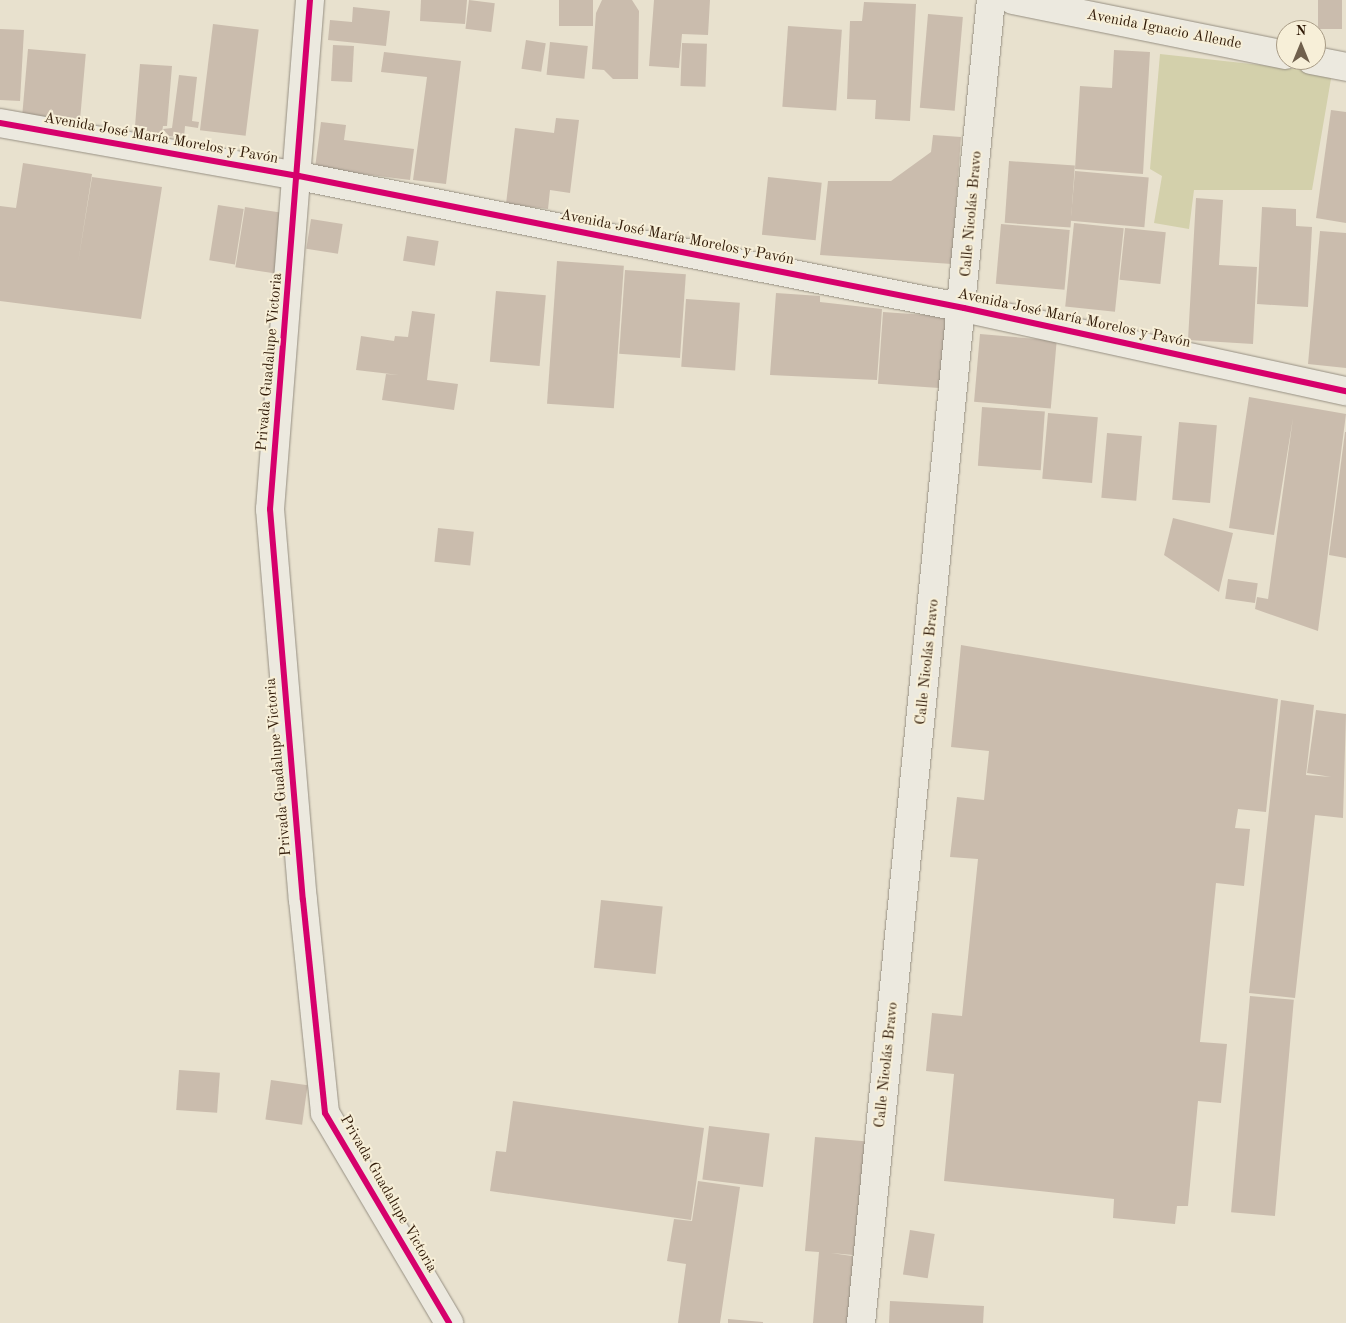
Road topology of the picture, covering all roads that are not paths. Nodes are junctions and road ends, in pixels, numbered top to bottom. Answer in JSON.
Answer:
{"nodes":[{"id":1,"x":310,"y":0,"type":"edge"},
{"id":2,"x":992,"y":0,"type":"edge"},
{"id":3,"x":1013,"y":0,"type":"edge"},
{"id":4,"x":1276,"y":53,"type":"edge"},
{"id":5,"x":1326,"y":63,"type":"edge"},
{"id":6,"x":1346,"y":67,"type":"edge"},
{"id":7,"x":0,"y":123,"type":"edge"},
{"id":8,"x":299,"y":176,"type":"junction"},
{"id":9,"x":964,"y":308,"type":"junction"},
{"id":10,"x":1346,"y":392,"type":"edge"},
{"id":11,"x":449,"y":1323,"type":"edge"},
{"id":12,"x":861,"y":1323,"type":"edge"}],
"edges":[{"from":1,"to":8,"type":"street","name":"Privada Guadalupe Victoria"},
{"from":2,"to":9,"type":"street","name":"Calle Nicolás Bravo"},
{"from":3,"to":4,"type":"street","name":"Avenida Ignacio Allende"},
{"from":5,"to":6,"type":"street"},
{"from":7,"to":8,"type":"street","name":"Avenida José María Morelos y Pavón"},
{"from":8,"to":9,"type":"street","name":"Avenida José María Morelos y Pavón"},
{"from":8,"to":11,"type":"street","name":"Privada Guadalupe Victoria"},
{"from":9,"to":10,"type":"street","name":"Avenida José María Morelos y Pavón"},
{"from":9,"to":12,"type":"street","name":"Calle Nicolás Bravo"}]}
